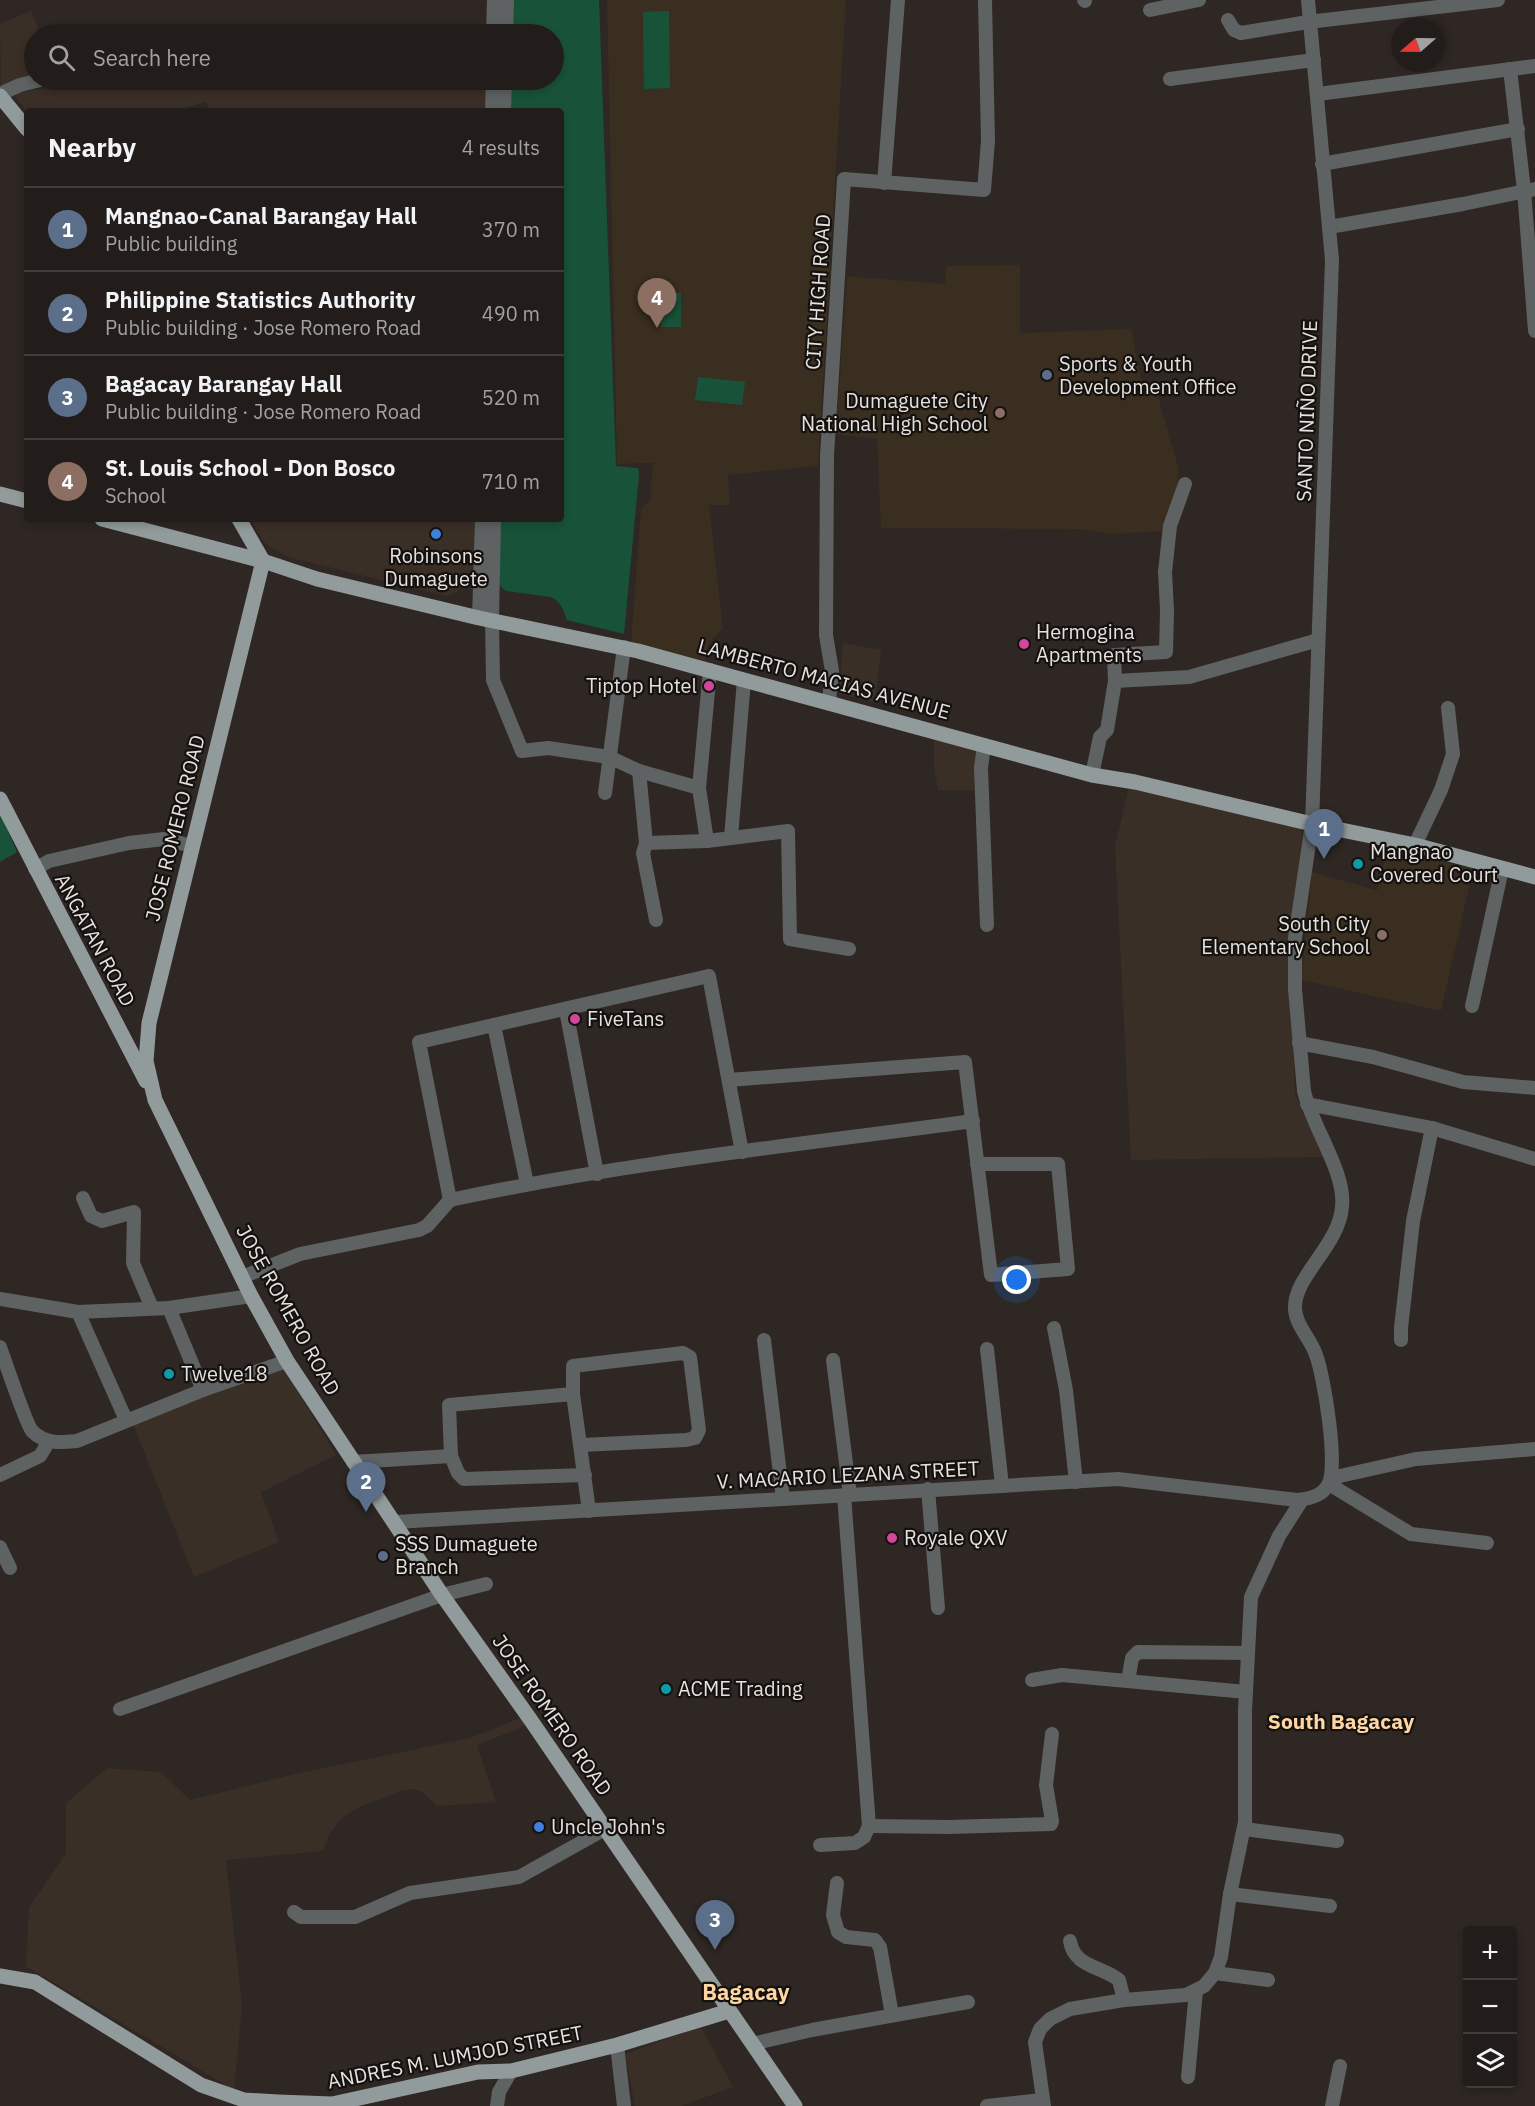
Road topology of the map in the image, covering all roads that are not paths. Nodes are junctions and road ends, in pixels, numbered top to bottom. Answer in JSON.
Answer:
{"nodes":[{"id":1,"x":494,"y":0,"type":"edge"},
{"id":2,"x":507,"y":0,"type":"edge"},
{"id":3,"x":898,"y":0,"type":"edge"},
{"id":4,"x":985,"y":0,"type":"edge"},
{"id":5,"x":1199,"y":0,"type":"edge"},
{"id":6,"x":1308,"y":0,"type":"edge"},
{"id":7,"x":1498,"y":0,"type":"edge"},
{"id":8,"x":1150,"y":10,"type":"dead end"},
{"id":9,"x":1228,"y":20,"type":"dead end"},
{"id":10,"x":1310,"y":21,"type":"junction"},
{"id":11,"x":493,"y":24,"type":"edge"},
{"id":12,"x":506,"y":24,"type":"edge"},
{"id":13,"x":1314,"y":60,"type":"junction"},
{"id":14,"x":1535,"y":66,"type":"edge"},
{"id":15,"x":1510,"y":69,"type":"junction"},
{"id":16,"x":1170,"y":78,"type":"dead end"},
{"id":17,"x":24,"y":84,"type":"edge"},
{"id":18,"x":492,"y":90,"type":"edge"},
{"id":19,"x":505,"y":90,"type":"edge"},
{"id":20,"x":1318,"y":94,"type":"junction"},
{"id":21,"x":0,"y":95,"type":"edge"},
{"id":22,"x":492,"y":108,"type":"edge"},
{"id":23,"x":504,"y":108,"type":"edge"},
{"id":24,"x":24,"y":125,"type":"edge"},
{"id":25,"x":1518,"y":129,"type":"junction"},
{"id":26,"x":1323,"y":164,"type":"junction"},
{"id":27,"x":884,"y":183,"type":"junction"},
{"id":28,"x":1530,"y":189,"type":"edge"},
{"id":29,"x":1329,"y":227,"type":"junction"},
{"id":30,"x":1535,"y":331,"type":"edge"},
{"id":31,"x":1185,"y":484,"type":"dead end"},
{"id":32,"x":0,"y":495,"type":"edge"},
{"id":33,"x":24,"y":500,"type":"edge"},
{"id":34,"x":114,"y":522,"type":"edge"},
{"id":35,"x":241,"y":522,"type":"edge"},
{"id":36,"x":482,"y":522,"type":"edge"},
{"id":37,"x":494,"y":522,"type":"edge"},
{"id":38,"x":263,"y":561,"type":"junction"},
{"id":39,"x":486,"y":619,"type":"junction"},
{"id":40,"x":1318,"y":640,"type":"junction"},
{"id":41,"x":624,"y":647,"type":"junction"},
{"id":42,"x":710,"y":670,"type":"junction"},
{"id":43,"x":744,"y":680,"type":"junction"},
{"id":44,"x":1114,"y":681,"type":"junction"},
{"id":45,"x":829,"y":702,"type":"junction"},
{"id":46,"x":1448,"y":708,"type":"dead end"},
{"id":47,"x":984,"y":745,"type":"junction"},
{"id":48,"x":609,"y":757,"type":"junction"},
{"id":49,"x":639,"y":771,"type":"junction"},
{"id":50,"x":1092,"y":775,"type":"junction"},
{"id":51,"x":699,"y":788,"type":"junction"},
{"id":52,"x":605,"y":793,"type":"dead end"},
{"id":53,"x":0,"y":799,"type":"edge"},
{"id":54,"x":1312,"y":824,"type":"junction"},
{"id":55,"x":731,"y":838,"type":"junction"},
{"id":56,"x":707,"y":841,"type":"junction"},
{"id":57,"x":646,"y":843,"type":"junction"},
{"id":58,"x":1415,"y":845,"type":"junction"},
{"id":59,"x":192,"y":846,"type":"junction"},
{"id":60,"x":34,"y":869,"type":"junction"},
{"id":61,"x":1502,"y":869,"type":"junction"},
{"id":62,"x":1535,"y":877,"type":"edge"},
{"id":63,"x":656,"y":920,"type":"dead end"},
{"id":64,"x":987,"y":925,"type":"dead end"},
{"id":65,"x":849,"y":949,"type":"dead end"},
{"id":66,"x":1472,"y":1006,"type":"dead end"},
{"id":67,"x":566,"y":1010,"type":"junction"},
{"id":68,"x":494,"y":1025,"type":"junction"},
{"id":69,"x":1299,"y":1043,"type":"junction"},
{"id":70,"x":729,"y":1080,"type":"junction"},
{"id":71,"x":1535,"y":1088,"type":"edge"},
{"id":72,"x":155,"y":1100,"type":"junction"},
{"id":73,"x":1307,"y":1104,"type":"junction"},
{"id":74,"x":973,"y":1121,"type":"junction"},
{"id":75,"x":1432,"y":1128,"type":"junction"},
{"id":76,"x":742,"y":1152,"type":"junction"},
{"id":77,"x":1535,"y":1159,"type":"edge"},
{"id":78,"x":977,"y":1164,"type":"junction"},
{"id":79,"x":597,"y":1174,"type":"junction"},
{"id":80,"x":526,"y":1184,"type":"junction"},
{"id":81,"x":83,"y":1198,"type":"dead end"},
{"id":82,"x":450,"y":1200,"type":"junction"},
{"id":83,"x":242,"y":1277,"type":"junction"},
{"id":84,"x":251,"y":1296,"type":"junction"},
{"id":85,"x":0,"y":1299,"type":"edge"},
{"id":86,"x":152,"y":1308,"type":"junction"},
{"id":87,"x":169,"y":1308,"type":"junction"},
{"id":88,"x":78,"y":1311,"type":"junction"},
{"id":89,"x":1053,"y":1328,"type":"dead end"},
{"id":90,"x":764,"y":1340,"type":"dead end"},
{"id":91,"x":1401,"y":1340,"type":"dead end"},
{"id":92,"x":0,"y":1347,"type":"edge"},
{"id":93,"x":987,"y":1349,"type":"dead end"},
{"id":94,"x":833,"y":1360,"type":"dead end"},
{"id":95,"x":287,"y":1361,"type":"junction"},
{"id":96,"x":203,"y":1390,"type":"junction"},
{"id":97,"x":573,"y":1394,"type":"junction"},
{"id":98,"x":126,"y":1420,"type":"junction"},
{"id":99,"x":49,"y":1441,"type":"junction"},
{"id":100,"x":581,"y":1445,"type":"junction"},
{"id":101,"x":1535,"y":1449,"type":"edge"},
{"id":102,"x":451,"y":1456,"type":"junction"},
{"id":103,"x":353,"y":1462,"type":"junction"},
{"id":104,"x":0,"y":1474,"type":"edge"},
{"id":105,"x":585,"y":1475,"type":"junction"},
{"id":106,"x":1330,"y":1481,"type":"junction"},
{"id":107,"x":1076,"y":1482,"type":"junction"},
{"id":108,"x":1002,"y":1486,"type":"junction"},
{"id":109,"x":928,"y":1489,"type":"junction"},
{"id":110,"x":847,"y":1495,"type":"junction"},
{"id":111,"x":783,"y":1499,"type":"junction"},
{"id":112,"x":1302,"y":1500,"type":"junction"},
{"id":113,"x":589,"y":1511,"type":"junction"},
{"id":114,"x":396,"y":1522,"type":"junction"},
{"id":115,"x":1487,"y":1543,"type":"dead end"},
{"id":116,"x":0,"y":1547,"type":"edge"},
{"id":117,"x":10,"y":1568,"type":"dead end"},
{"id":118,"x":486,"y":1584,"type":"dead end"},
{"id":119,"x":442,"y":1594,"type":"junction"},
{"id":120,"x":938,"y":1608,"type":"dead end"},
{"id":121,"x":1248,"y":1653,"type":"junction"},
{"id":122,"x":1032,"y":1680,"type":"dead end"},
{"id":123,"x":1128,"y":1681,"type":"junction"},
{"id":124,"x":1246,"y":1692,"type":"junction"},
{"id":125,"x":120,"y":1709,"type":"dead end"},
{"id":126,"x":1052,"y":1734,"type":"dead end"},
{"id":127,"x":869,"y":1826,"type":"junction"},
{"id":128,"x":605,"y":1829,"type":"junction"},
{"id":129,"x":1244,"y":1829,"type":"junction"},
{"id":130,"x":1338,"y":1842,"type":"dead end"},
{"id":131,"x":820,"y":1845,"type":"dead end"},
{"id":132,"x":837,"y":1883,"type":"dead end"},
{"id":133,"x":1230,"y":1894,"type":"junction"},
{"id":134,"x":1330,"y":1906,"type":"dead end"},
{"id":135,"x":294,"y":1912,"type":"dead end"},
{"id":136,"x":1070,"y":1941,"type":"dead end"},
{"id":137,"x":1215,"y":1973,"type":"junction"},
{"id":138,"x":0,"y":1976,"type":"edge"},
{"id":139,"x":1268,"y":1980,"type":"dead end"},
{"id":140,"x":1196,"y":1991,"type":"junction"},
{"id":141,"x":1124,"y":2000,"type":"junction"},
{"id":142,"x":968,"y":2002,"type":"dead end"},
{"id":143,"x":729,"y":2011,"type":"junction"},
{"id":144,"x":892,"y":2015,"type":"junction"},
{"id":145,"x":752,"y":2044,"type":"junction"},
{"id":146,"x":617,"y":2046,"type":"junction"},
{"id":147,"x":1340,"y":2066,"type":"dead end"},
{"id":148,"x":511,"y":2071,"type":"junction"},
{"id":149,"x":1188,"y":2077,"type":"dead end"},
{"id":150,"x":1043,"y":2103,"type":"edge"},
{"id":151,"x":497,"y":2106,"type":"edge"},
{"id":152,"x":624,"y":2106,"type":"edge"},
{"id":153,"x":795,"y":2106,"type":"edge"},
{"id":154,"x":987,"y":2106,"type":"edge"},
{"id":155,"x":1332,"y":2106,"type":"edge"}],
"edges":[{"from":1,"to":11,"type":"street"},
{"from":2,"to":12,"type":"street"},
{"from":3,"to":27,"type":"street"},
{"from":4,"to":27,"type":"street"},
{"from":5,"to":8,"type":"street"},
{"from":6,"to":10,"type":"street","name":"SANTO NIÑO DRIVE"},
{"from":7,"to":10,"type":"street"},
{"from":9,"to":10,"type":"street"},
{"from":10,"to":13,"type":"street","name":"SANTO NIÑO DRIVE"},
{"from":13,"to":16,"type":"street"},
{"from":13,"to":20,"type":"street","name":"SANTO NIÑO DRIVE"},
{"from":14,"to":15,"type":"street"},
{"from":15,"to":20,"type":"street"},
{"from":15,"to":25,"type":"street"},
{"from":17,"to":21,"type":"street"},
{"from":18,"to":22,"type":"street"},
{"from":19,"to":23,"type":"street"},
{"from":20,"to":26,"type":"street","name":"SANTO NIÑO DRIVE"},
{"from":21,"to":24,"type":"main road"},
{"from":25,"to":26,"type":"street"},
{"from":25,"to":28,"type":"street"},
{"from":26,"to":29,"type":"street","name":"SANTO NIÑO DRIVE"},
{"from":27,"to":45,"type":"street","name":"CITY HIGH ROAD"},
{"from":28,"to":29,"type":"street"},
{"from":28,"to":30,"type":"street"},
{"from":29,"to":40,"type":"street","name":"SANTO NIÑO DRIVE"},
{"from":31,"to":44,"type":"street"},
{"from":32,"to":33,"type":"main road"},
{"from":34,"to":38,"type":"main road","name":"LAMBERTO MACIAS AVENUE"},
{"from":35,"to":38,"type":"main road"},
{"from":36,"to":39,"type":"street"},
{"from":37,"to":39,"type":"street"},
{"from":38,"to":39,"type":"main road","name":"LAMBERTO MACIAS AVENUE"},
{"from":38,"to":59,"type":"main road","name":"JOSE ROMERO ROAD"},
{"from":39,"to":41,"type":"main road","name":"LAMBERTO MACIAS AVENUE"},
{"from":39,"to":48,"type":"street"},
{"from":40,"to":44,"type":"street"},
{"from":40,"to":54,"type":"street","name":"SANTO NIÑO DRIVE"},
{"from":41,"to":42,"type":"main road","name":"LAMBERTO MACIAS AVENUE"},
{"from":41,"to":48,"type":"street"},
{"from":42,"to":43,"type":"main road","name":"LAMBERTO MACIAS AVENUE"},
{"from":42,"to":51,"type":"street"},
{"from":43,"to":45,"type":"main road","name":"LAMBERTO MACIAS AVENUE"},
{"from":43,"to":55,"type":"street"},
{"from":44,"to":50,"type":"street"},
{"from":45,"to":47,"type":"main road","name":"LAMBERTO MACIAS AVENUE"},
{"from":46,"to":58,"type":"street"},
{"from":47,"to":50,"type":"main road","name":"LAMBERTO MACIAS AVENUE"},
{"from":47,"to":64,"type":"street"},
{"from":48,"to":49,"type":"street"},
{"from":48,"to":52,"type":"street"},
{"from":49,"to":51,"type":"street"},
{"from":49,"to":57,"type":"street"},
{"from":50,"to":54,"type":"main road","name":"LAMBERTO MACIAS AVENUE"},
{"from":51,"to":56,"type":"street"},
{"from":53,"to":60,"type":"main road","name":"ANGATAN ROAD"},
{"from":54,"to":58,"type":"main road","name":"LAMBERTO MACIAS AVENUE"},
{"from":54,"to":69,"type":"street","name":"SANTO NIÑO DRIVE"},
{"from":55,"to":56,"type":"street"},
{"from":55,"to":65,"type":"street"},
{"from":56,"to":57,"type":"street"},
{"from":57,"to":63,"type":"street"},
{"from":58,"to":61,"type":"main road","name":"LAMBERTO MACIAS AVENUE"},
{"from":59,"to":60,"type":"street"},
{"from":59,"to":72,"type":"main road","name":"JOSE ROMERO ROAD"},
{"from":60,"to":72,"type":"main road","name":"ANGATAN ROAD"},
{"from":61,"to":62,"type":"main road","name":"LAMBERTO MACIAS AVENUE"},
{"from":61,"to":66,"type":"street"},
{"from":67,"to":68,"type":"street"},
{"from":67,"to":70,"type":"street"},
{"from":67,"to":79,"type":"street"},
{"from":68,"to":80,"type":"street"},
{"from":68,"to":82,"type":"street"},
{"from":69,"to":71,"type":"street"},
{"from":69,"to":73,"type":"street","name":"SANTO NIÑO DRIVE"},
{"from":70,"to":74,"type":"street"},
{"from":70,"to":76,"type":"street"},
{"from":72,"to":83,"type":"main road","name":"JOSE ROMERO ROAD"},
{"from":73,"to":75,"type":"street"},
{"from":73,"to":106,"type":"street","name":"SANTO NIÑO DRIVE"},
{"from":74,"to":76,"type":"street"},
{"from":74,"to":78,"type":"street"},
{"from":75,"to":77,"type":"street"},
{"from":75,"to":91,"type":"street"},
{"from":76,"to":79,"type":"street"},
{"from":78,"to":78,"type":"street"},
{"from":79,"to":80,"type":"street"},
{"from":80,"to":82,"type":"street"},
{"from":81,"to":86,"type":"street"},
{"from":82,"to":83,"type":"street"},
{"from":83,"to":84,"type":"main road","name":"JOSE ROMERO ROAD"},
{"from":84,"to":87,"type":"street"},
{"from":84,"to":95,"type":"main road","name":"JOSE ROMERO ROAD"},
{"from":85,"to":88,"type":"street"},
{"from":86,"to":87,"type":"street"},
{"from":86,"to":88,"type":"street"},
{"from":87,"to":96,"type":"street"},
{"from":88,"to":98,"type":"street"},
{"from":89,"to":107,"type":"street"},
{"from":90,"to":111,"type":"street"},
{"from":92,"to":99,"type":"street"},
{"from":93,"to":108,"type":"street"},
{"from":94,"to":110,"type":"street"},
{"from":95,"to":96,"type":"street"},
{"from":95,"to":103,"type":"main road","name":"JOSE ROMERO ROAD"},
{"from":96,"to":98,"type":"street"},
{"from":97,"to":100,"type":"street"},
{"from":97,"to":100,"type":"street"},
{"from":97,"to":102,"type":"street"},
{"from":98,"to":99,"type":"street"},
{"from":99,"to":104,"type":"street"},
{"from":100,"to":105,"type":"street"},
{"from":101,"to":106,"type":"street"},
{"from":102,"to":103,"type":"street"},
{"from":102,"to":105,"type":"street"},
{"from":103,"to":114,"type":"main road","name":"JOSE ROMERO ROAD"},
{"from":105,"to":113,"type":"street"},
{"from":106,"to":112,"type":"street"},
{"from":106,"to":115,"type":"street"},
{"from":107,"to":108,"type":"street","name":"V. MACARIO LEZANA STREET"},
{"from":107,"to":112,"type":"street","name":"V. MACARIO LEZANA STREET"},
{"from":108,"to":109,"type":"street","name":"V. MACARIO LEZANA STREET"},
{"from":109,"to":110,"type":"street","name":"V. MACARIO LEZANA STREET"},
{"from":109,"to":120,"type":"street"},
{"from":110,"to":111,"type":"street","name":"V. MACARIO LEZANA STREET"},
{"from":110,"to":127,"type":"street"},
{"from":111,"to":113,"type":"street","name":"V. MACARIO LEZANA STREET"},
{"from":112,"to":121,"type":"street"},
{"from":113,"to":114,"type":"street","name":"V. MACARIO LEZANA STREET"},
{"from":114,"to":119,"type":"main road","name":"JOSE ROMERO ROAD"},
{"from":116,"to":117,"type":"street"},
{"from":118,"to":119,"type":"street"},
{"from":119,"to":125,"type":"street"},
{"from":119,"to":128,"type":"main road","name":"JOSE ROMERO ROAD"},
{"from":121,"to":123,"type":"street"},
{"from":121,"to":124,"type":"street"},
{"from":122,"to":123,"type":"street"},
{"from":123,"to":124,"type":"street"},
{"from":124,"to":129,"type":"street"},
{"from":126,"to":127,"type":"street"},
{"from":127,"to":131,"type":"street"},
{"from":128,"to":135,"type":"street"},
{"from":128,"to":143,"type":"main road","name":"JOSE ROMERO ROAD"},
{"from":129,"to":130,"type":"street"},
{"from":129,"to":133,"type":"street"},
{"from":132,"to":144,"type":"street"},
{"from":133,"to":134,"type":"street"},
{"from":133,"to":137,"type":"street"},
{"from":136,"to":141,"type":"street"},
{"from":137,"to":139,"type":"street"},
{"from":137,"to":140,"type":"street"},
{"from":138,"to":148,"type":"main road","name":"ANDRES M. LUMJOD STREET"},
{"from":140,"to":141,"type":"street"},
{"from":140,"to":149,"type":"street"},
{"from":141,"to":150,"type":"street"},
{"from":142,"to":144,"type":"street"},
{"from":143,"to":145,"type":"main road","name":"JOSE ROMERO ROAD"},
{"from":143,"to":146,"type":"main road","name":"ANDRES M. LUMJOD STREET"},
{"from":144,"to":145,"type":"street"},
{"from":145,"to":153,"type":"main road","name":"JOSE ROMERO ROAD"},
{"from":146,"to":148,"type":"main road","name":"ANDRES M. LUMJOD STREET"},
{"from":146,"to":152,"type":"street"},
{"from":147,"to":155,"type":"street"},
{"from":148,"to":151,"type":"street"},
{"from":150,"to":154,"type":"street"}]}
